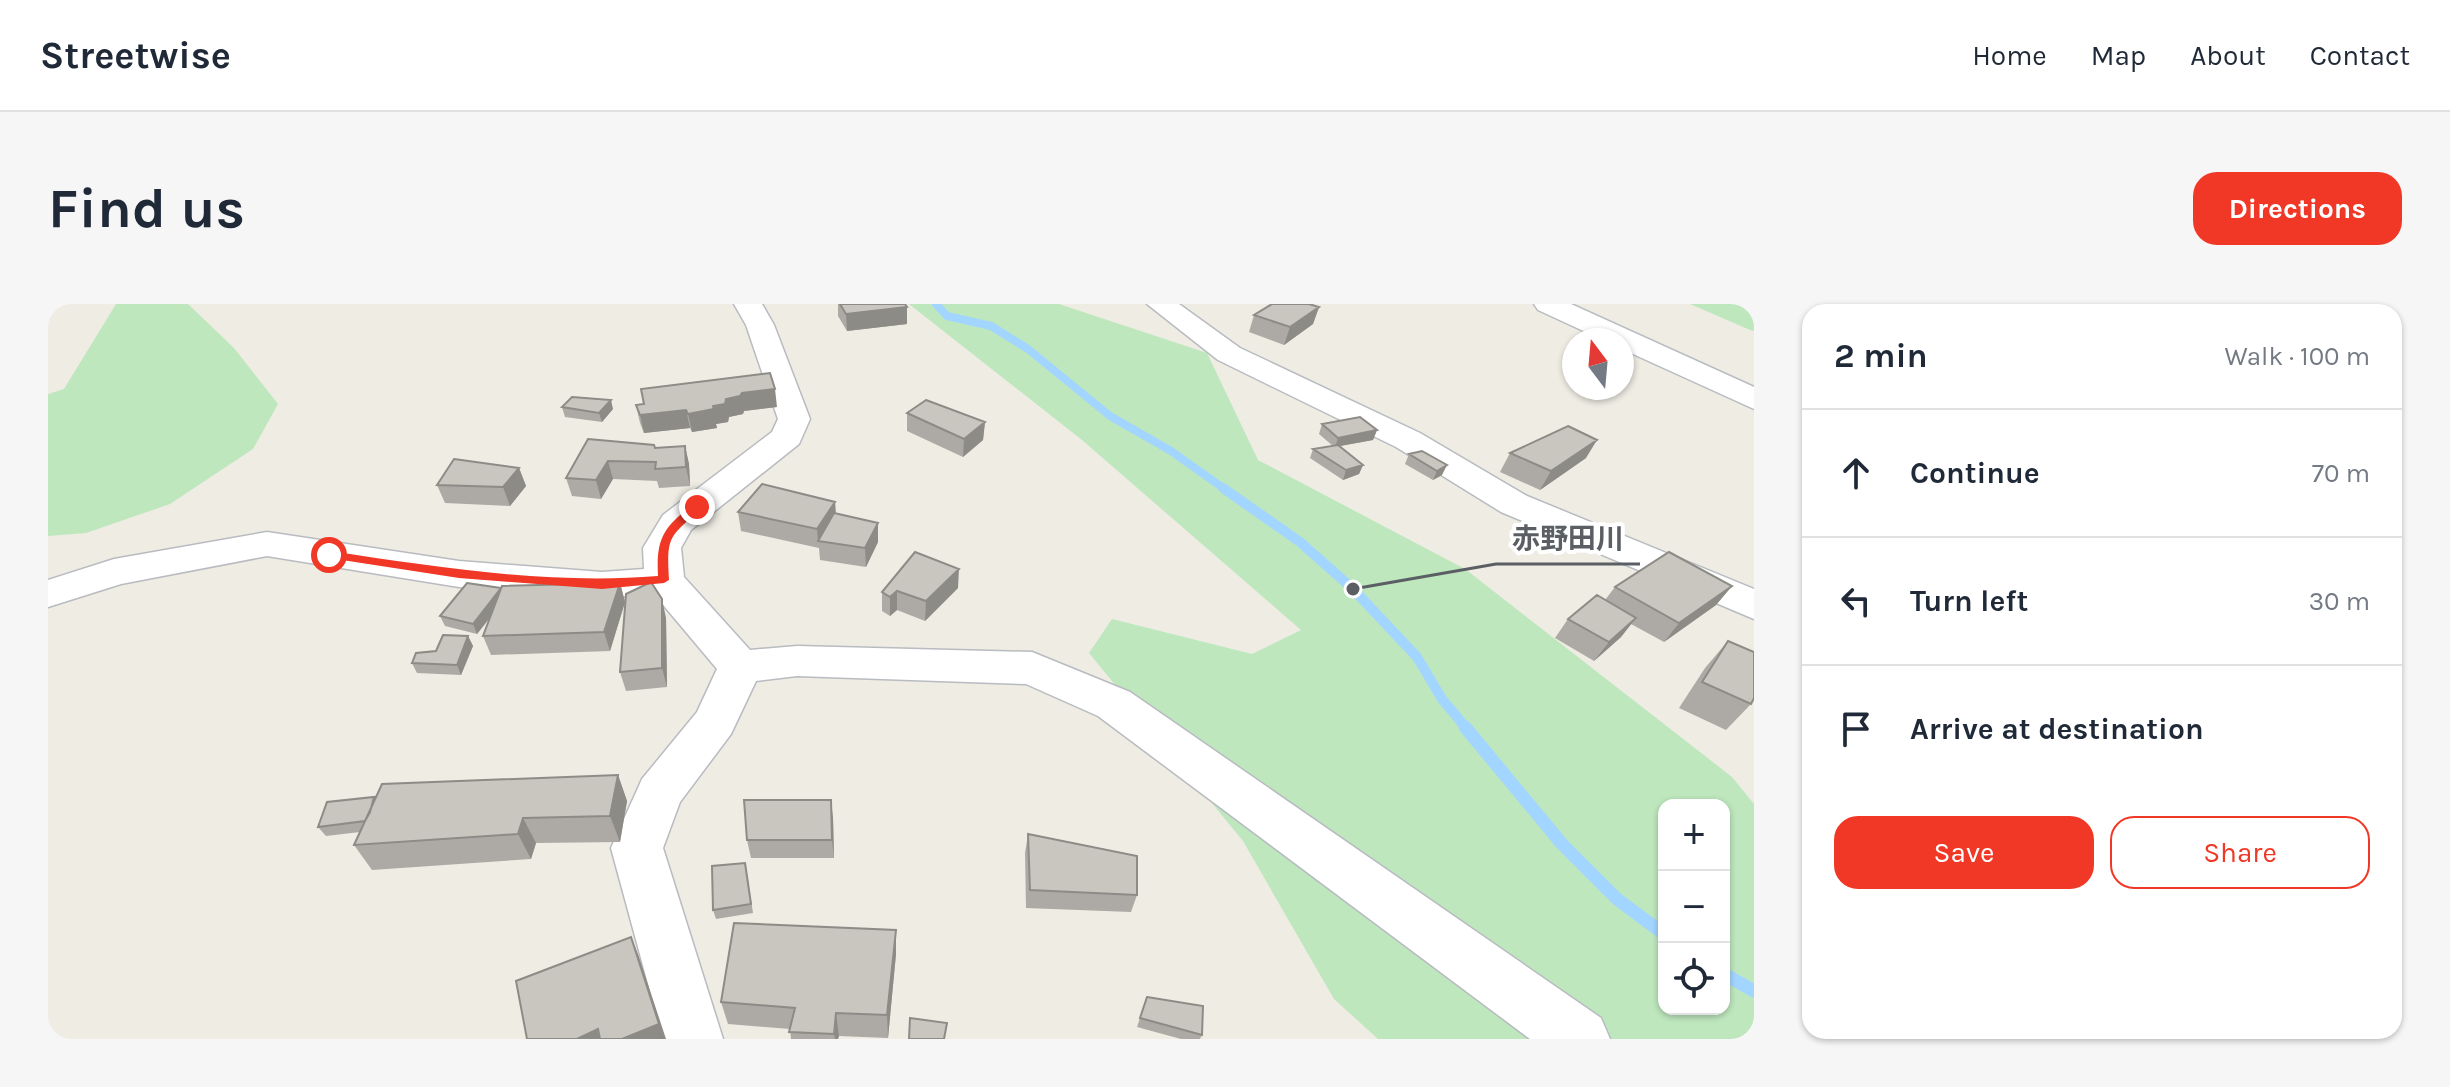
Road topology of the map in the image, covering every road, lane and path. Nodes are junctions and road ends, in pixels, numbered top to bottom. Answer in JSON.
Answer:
{"nodes":[{"id":1,"x":748,"y":304,"type":"edge"},
{"id":2,"x":1161,"y":304,"type":"edge"},
{"id":3,"x":1548,"y":304,"type":"edge"},
{"id":4,"x":1754,"y":399,"type":"edge"},
{"id":5,"x":664,"y":580,"type":"junction"},
{"id":6,"x":48,"y":594,"type":"edge"},
{"id":7,"x":1754,"y":605,"type":"edge"},
{"id":8,"x":740,"y":667,"type":"junction"},
{"id":9,"x":693,"y":1039,"type":"edge"},
{"id":10,"x":1580,"y":1039,"type":"edge"}],
"edges":[{"from":1,"to":5,"type":"street"},
{"from":2,"to":7,"type":"street"},
{"from":3,"to":4,"type":"street"},
{"from":5,"to":6,"type":"street"},
{"from":5,"to":8,"type":"street"},
{"from":8,"to":9,"type":"street"},
{"from":8,"to":10,"type":"street"}]}
